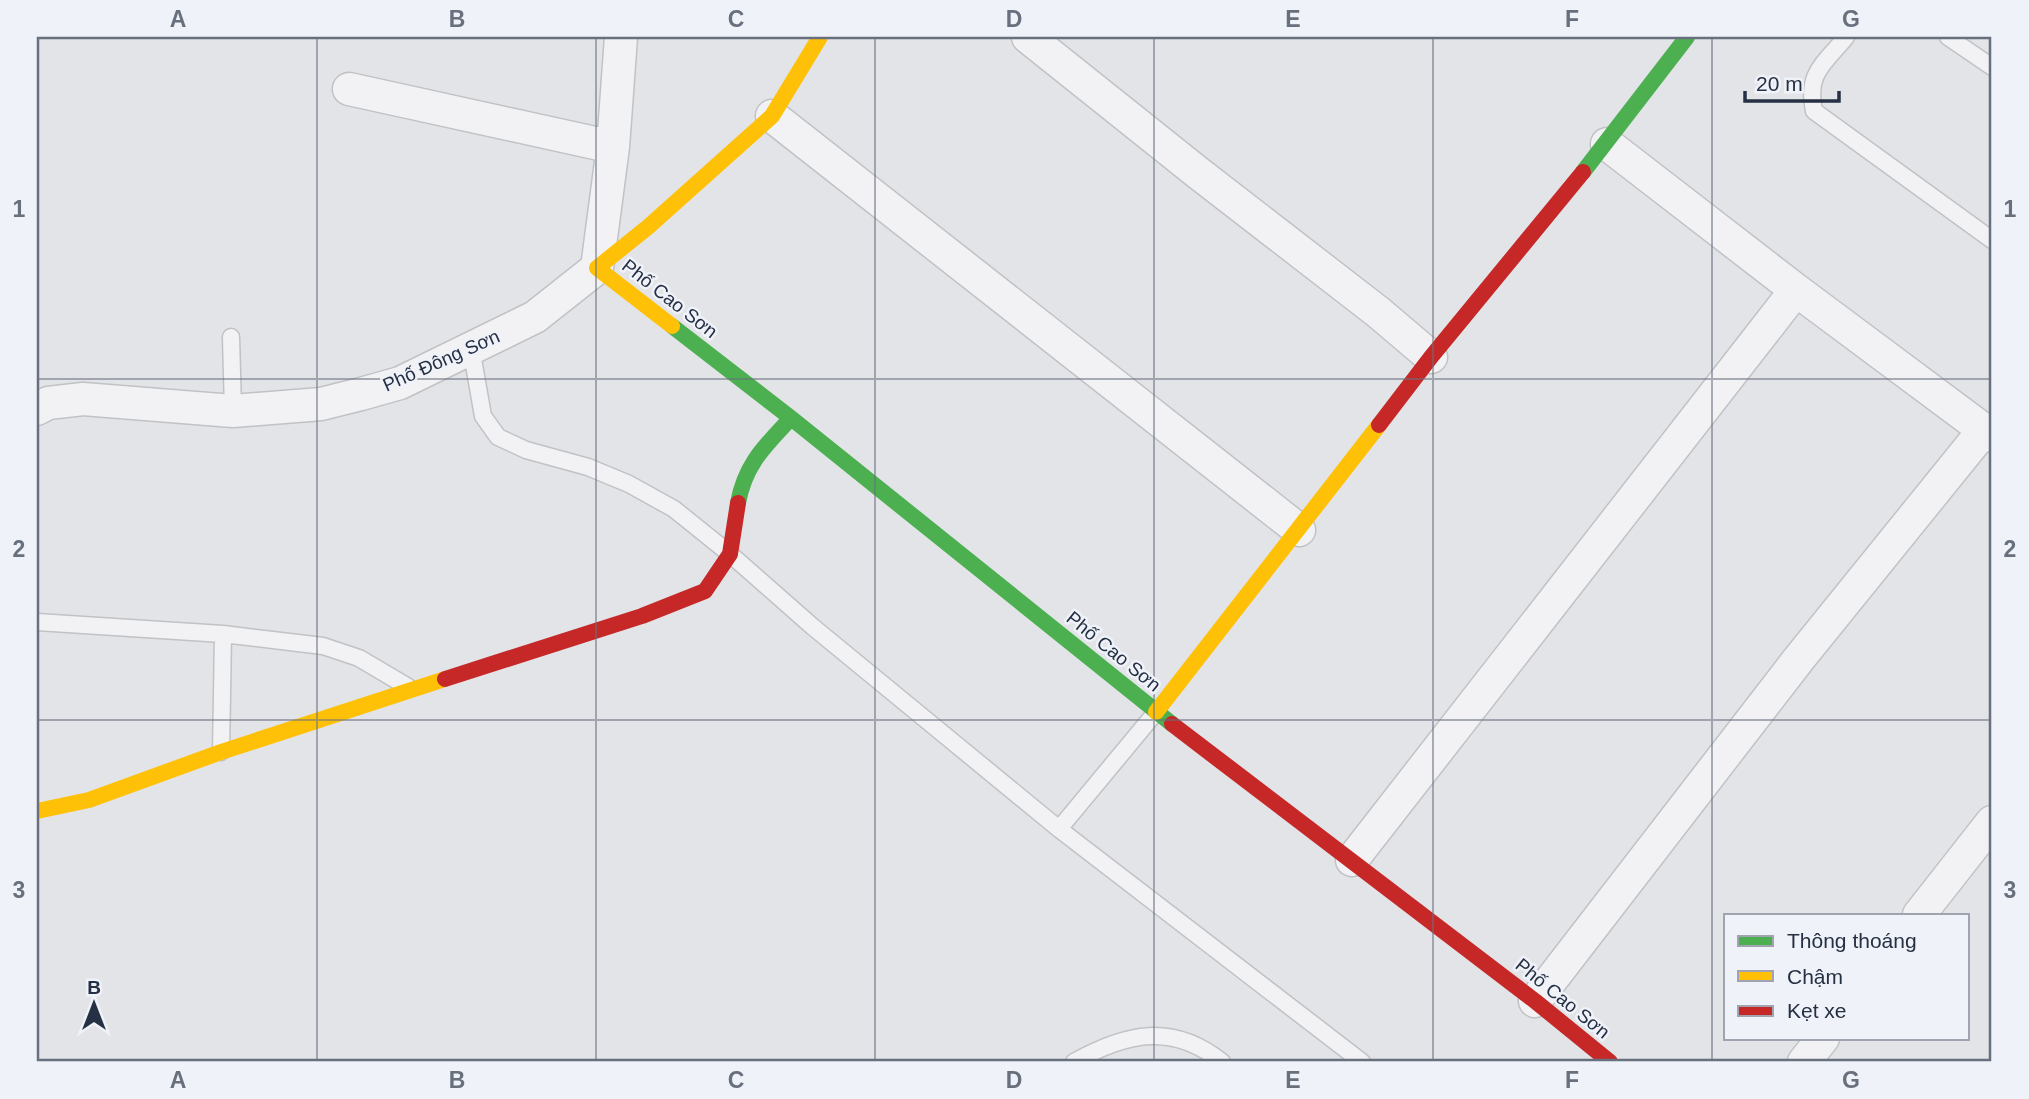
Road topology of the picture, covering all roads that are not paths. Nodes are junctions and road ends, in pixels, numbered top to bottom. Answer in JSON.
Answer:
{"nodes":[{"id":1,"x":621,"y":37,"type":"edge"},
{"id":2,"x":820,"y":37,"type":"edge"},
{"id":3,"x":1028,"y":37,"type":"edge"},
{"id":4,"x":1687,"y":37,"type":"edge"},
{"id":5,"x":1846,"y":37,"type":"edge"},
{"id":6,"x":1948,"y":37,"type":"edge"},
{"id":7,"x":1992,"y":67,"type":"edge"},
{"id":8,"x":349,"y":89,"type":"dead end"},
{"id":9,"x":772,"y":116,"type":"junction"},
{"id":10,"x":1607,"y":144,"type":"junction"},
{"id":11,"x":613,"y":146,"type":"junction"},
{"id":12,"x":1992,"y":240,"type":"edge"},
{"id":13,"x":597,"y":268,"type":"junction"},
{"id":14,"x":1796,"y":290,"type":"junction"},
{"id":15,"x":231,"y":337,"type":"dead end"},
{"id":16,"x":471,"y":348,"type":"junction"},
{"id":17,"x":1432,"y":357,"type":"junction"},
{"id":18,"x":37,"y":409,"type":"edge"},
{"id":19,"x":233,"y":411,"type":"junction"},
{"id":20,"x":792,"y":418,"type":"junction"},
{"id":21,"x":1988,"y":433,"type":"edge"},
{"id":22,"x":1298,"y":530,"type":"junction"},
{"id":23,"x":730,"y":554,"type":"junction"},
{"id":24,"x":37,"y":622,"type":"edge"},
{"id":25,"x":223,"y":634,"type":"junction"},
{"id":26,"x":412,"y":689,"type":"junction"},
{"id":27,"x":1156,"y":712,"type":"junction"},
{"id":28,"x":221,"y":752,"type":"junction"},
{"id":29,"x":37,"y":811,"type":"edge"},
{"id":30,"x":1992,"y":822,"type":"edge"},
{"id":31,"x":1059,"y":829,"type":"junction"},
{"id":32,"x":1352,"y":860,"type":"junction"},
{"id":33,"x":1920,"y":914,"type":"edge"},
{"id":34,"x":1535,"y":1001,"type":"junction"},
{"id":35,"x":1821,"y":1040,"type":"edge"},
{"id":36,"x":1074,"y":1062,"type":"edge"},
{"id":37,"x":1222,"y":1062,"type":"edge"},
{"id":38,"x":1362,"y":1062,"type":"edge"},
{"id":39,"x":1610,"y":1062,"type":"edge"},
{"id":40,"x":1804,"y":1062,"type":"edge"}],
"edges":[{"from":1,"to":11,"type":"street"},
{"from":2,"to":9,"type":"street"},
{"from":3,"to":17,"type":"street"},
{"from":4,"to":10,"type":"street"},
{"from":5,"to":12,"type":"lane"},
{"from":6,"to":7,"type":"lane"},
{"from":8,"to":11,"type":"street"},
{"from":9,"to":13,"type":"street"},
{"from":9,"to":22,"type":"street"},
{"from":10,"to":14,"type":"street"},
{"from":10,"to":17,"type":"street"},
{"from":11,"to":13,"type":"street"},
{"from":13,"to":16,"type":"street","name":"Phố Đông Sơn"},
{"from":13,"to":20,"type":"street","name":"Phố Cao Sơn"},
{"from":14,"to":21,"type":"street"},
{"from":14,"to":32,"type":"street"},
{"from":15,"to":19,"type":"lane"},
{"from":16,"to":19,"type":"street","name":"Phố Đông Sơn"},
{"from":16,"to":23,"type":"lane"},
{"from":17,"to":22,"type":"street"},
{"from":18,"to":19,"type":"street","name":"Phố Đông Sơn"},
{"from":20,"to":23,"type":"street"},
{"from":20,"to":27,"type":"street","name":"Phố Cao Sơn"},
{"from":21,"to":34,"type":"street"},
{"from":22,"to":27,"type":"street"},
{"from":23,"to":26,"type":"street"},
{"from":23,"to":31,"type":"lane"},
{"from":24,"to":25,"type":"lane"},
{"from":25,"to":26,"type":"lane"},
{"from":25,"to":28,"type":"lane"},
{"from":26,"to":28,"type":"street"},
{"from":27,"to":31,"type":"lane"},
{"from":27,"to":32,"type":"street","name":"Phố Cao Sơn"},
{"from":28,"to":29,"type":"street"},
{"from":30,"to":33,"type":"street"},
{"from":31,"to":38,"type":"lane"},
{"from":32,"to":34,"type":"street","name":"Phố Cao Sơn"},
{"from":34,"to":39,"type":"street","name":"Phố Cao Sơn"},
{"from":35,"to":40,"type":"street"},
{"from":36,"to":37,"type":"lane"}]}
